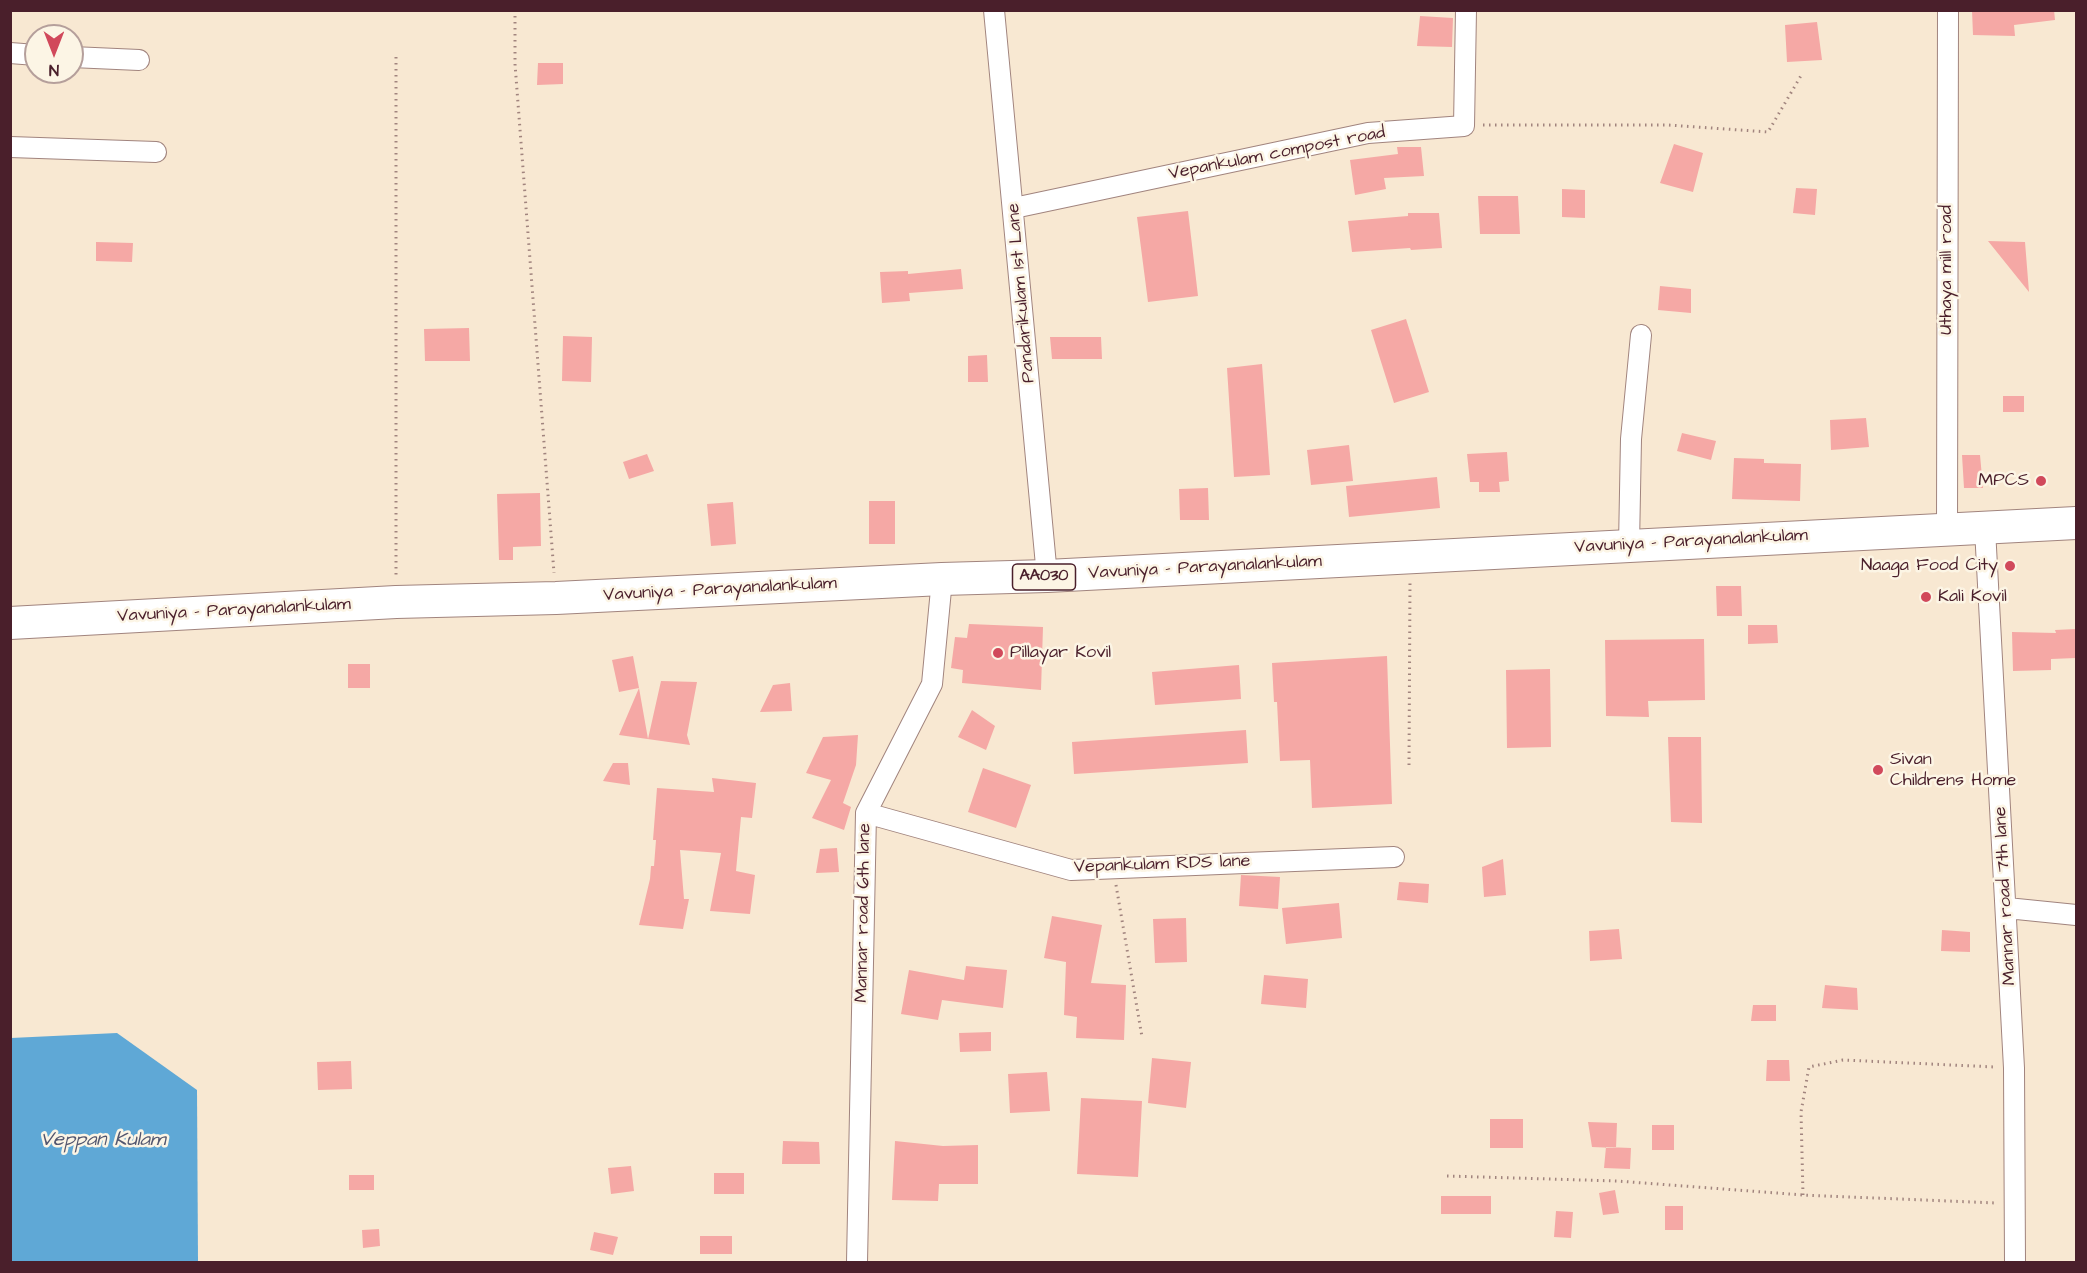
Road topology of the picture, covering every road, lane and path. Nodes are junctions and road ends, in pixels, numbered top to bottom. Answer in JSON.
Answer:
{"nodes":[{"id":1,"x":515,"y":10,"type":"edge"},
{"id":2,"x":994,"y":10,"type":"edge"},
{"id":3,"x":1466,"y":10,"type":"edge"},
{"id":4,"x":1948,"y":10,"type":"edge"},
{"id":5,"x":396,"y":57,"type":"dead end"},
{"id":6,"x":84,"y":58,"type":"edge"},
{"id":7,"x":139,"y":60,"type":"dead end"},
{"id":8,"x":1802,"y":74,"type":"dead end"},
{"id":9,"x":1464,"y":126,"type":"junction"},
{"id":10,"x":10,"y":147,"type":"edge"},
{"id":11,"x":156,"y":152,"type":"dead end"},
{"id":12,"x":1014,"y":208,"type":"junction"},
{"id":13,"x":1641,"y":334,"type":"dead end"},
{"id":14,"x":2076,"y":523,"type":"edge"},
{"id":15,"x":1985,"y":529,"type":"junction"},
{"id":16,"x":1947,"y":530,"type":"junction"},
{"id":17,"x":1629,"y":545,"type":"junction"},
{"id":18,"x":1047,"y":576,"type":"junction"},
{"id":19,"x":942,"y":579,"type":"junction"},
{"id":20,"x":1410,"y":580,"type":"dead end"},
{"id":21,"x":556,"y":598,"type":"junction"},
{"id":22,"x":396,"y":602,"type":"junction"},
{"id":23,"x":10,"y":623,"type":"edge"},
{"id":24,"x":1409,"y":765,"type":"dead end"},
{"id":25,"x":866,"y":813,"type":"junction"},
{"id":26,"x":1394,"y":857,"type":"dead end"},
{"id":27,"x":1113,"y":869,"type":"junction"},
{"id":28,"x":2007,"y":908,"type":"junction"},
{"id":29,"x":2076,"y":915,"type":"edge"},
{"id":30,"x":1142,"y":1037,"type":"dead end"},
{"id":31,"x":2014,"y":1068,"type":"junction"},
{"id":32,"x":1447,"y":1176,"type":"dead end"},
{"id":33,"x":1803,"y":1195,"type":"junction"},
{"id":34,"x":2014,"y":1203,"type":"junction"},
{"id":35,"x":857,"y":1263,"type":"edge"},
{"id":36,"x":2015,"y":1263,"type":"edge"}],
"edges":[{"from":1,"to":21,"type":"path"},
{"from":2,"to":12,"type":"street","name":"Pandarikulam 1st Lane"},
{"from":3,"to":9,"type":"street"},
{"from":4,"to":16,"type":"street","name":"Uthaya mill road"},
{"from":5,"to":22,"type":"path"},
{"from":6,"to":7,"type":"street"},
{"from":8,"to":9,"type":"path"},
{"from":9,"to":12,"type":"street","name":"Vepankulam compost road"},
{"from":10,"to":11,"type":"street"},
{"from":12,"to":18,"type":"street","name":"Pandarikulam 1st Lane"},
{"from":13,"to":17,"type":"street"},
{"from":14,"to":15,"type":"highway","name":"Vavuniya - Parayanalankulam","number":"AA030"},
{"from":15,"to":16,"type":"highway","name":"Vavuniya - Parayanalankulam","number":"AA030"},
{"from":15,"to":28,"type":"street","name":"Mannar road 7th lane"},
{"from":16,"to":17,"type":"highway","name":"Vavuniya - Parayanalankulam","number":"AA030"},
{"from":17,"to":18,"type":"highway","name":"Vavuniya - Parayanalankulam","number":"AA030"},
{"from":18,"to":19,"type":"highway","name":"Vavuniya - Parayanalankulam","number":"AA030"},
{"from":19,"to":21,"type":"highway","name":"Vavuniya - Parayanalankulam","number":"AA030"},
{"from":19,"to":25,"type":"street","name":"Mannar road 6th lane"},
{"from":20,"to":24,"type":"path"},
{"from":21,"to":22,"type":"highway","name":"Vavuniya - Parayanalankulam","number":"AA030"},
{"from":22,"to":23,"type":"highway","name":"Vavuniya - Parayanalankulam","number":"AA030"},
{"from":25,"to":27,"type":"street","name":"Vepankulam RDS lane"},
{"from":25,"to":35,"type":"street","name":"Mannar road 6th lane"},
{"from":26,"to":27,"type":"street","name":"Vepankulam RDS lane"},
{"from":27,"to":30,"type":"path"},
{"from":28,"to":29,"type":"street"},
{"from":28,"to":31,"type":"street","name":"Mannar road 7th lane"},
{"from":31,"to":33,"type":"path"},
{"from":31,"to":34,"type":"street","name":"Mannar road 7th lane"},
{"from":32,"to":33,"type":"path"},
{"from":33,"to":34,"type":"path"},
{"from":34,"to":36,"type":"street","name":"Mannar road 7th lane"}]}
